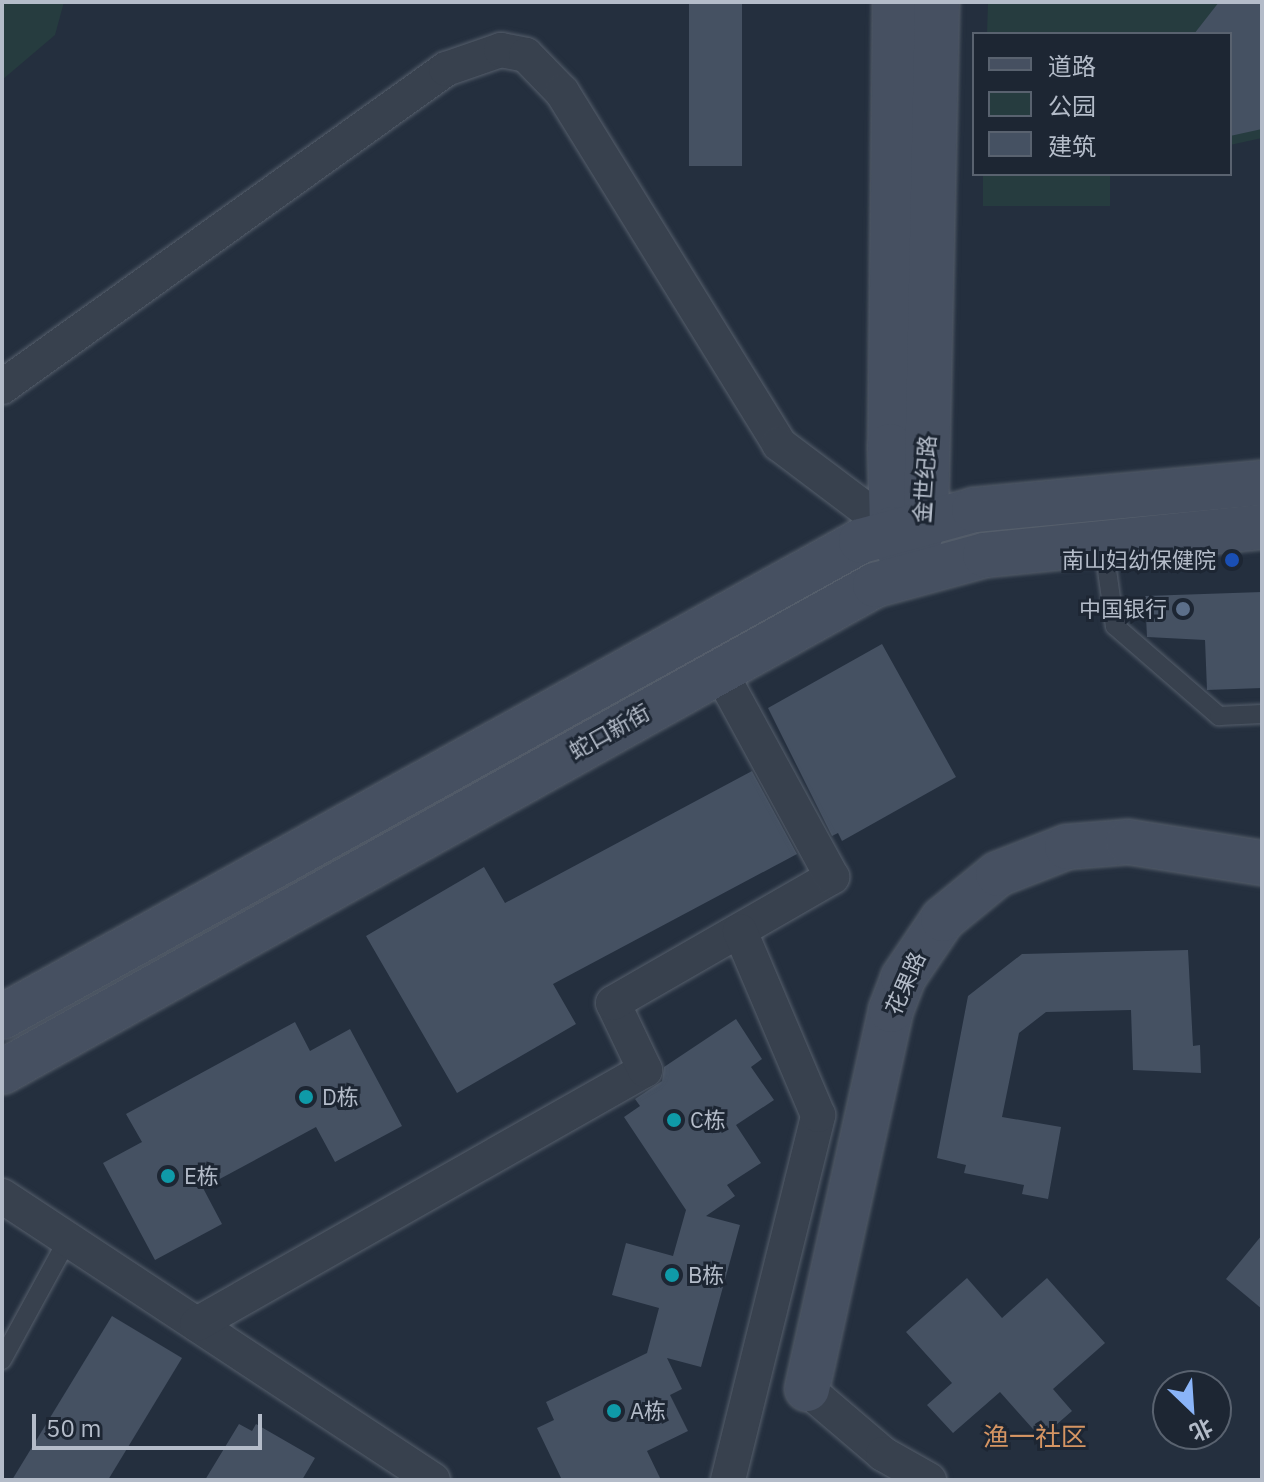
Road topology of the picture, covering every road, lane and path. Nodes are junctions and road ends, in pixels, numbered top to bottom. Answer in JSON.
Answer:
{"nodes":[{"id":1,"x":895,"y":2,"type":"edge"},
{"id":2,"x":937,"y":2,"type":"edge"},
{"id":3,"x":2,"y":387,"type":"edge"},
{"id":4,"x":1262,"y":483,"type":"edge"},
{"id":5,"x":909,"y":524,"type":"junction"},
{"id":6,"x":1262,"y":527,"type":"edge"},
{"id":7,"x":1102,"y":541,"type":"junction"},
{"id":8,"x":908,"y":573,"type":"junction"},
{"id":9,"x":719,"y":670,"type":"junction"},
{"id":10,"x":1262,"y":714,"type":"edge"},
{"id":11,"x":1262,"y":863,"type":"edge"},
{"id":12,"x":740,"y":931,"type":"junction"},
{"id":13,"x":2,"y":1017,"type":"edge"},
{"id":14,"x":2,"y":1072,"type":"edge"},
{"id":15,"x":2,"y":1196,"type":"edge"},
{"id":16,"x":68,"y":1239,"type":"junction"},
{"id":17,"x":197,"y":1324,"type":"junction"},
{"id":18,"x":2,"y":1360,"type":"edge"},
{"id":19,"x":807,"y":1389,"type":"joint"},
{"id":20,"x":433,"y":1480,"type":"edge"},
{"id":21,"x":728,"y":1480,"type":"edge"},
{"id":22,"x":929,"y":1480,"type":"edge"}],
"edges":[{"from":1,"to":5,"type":"main road","name":"金世纪路"},
{"from":2,"to":5,"type":"main road","name":"金世纪路"},
{"from":3,"to":5,"type":"street"},
{"from":4,"to":5,"type":"main road","name":"蛇口新街"},
{"from":5,"to":8,"type":"main road","name":"金世纪路"},
{"from":5,"to":13,"type":"main road","name":"蛇口新街"},
{"from":6,"to":7,"type":"main road","name":"蛇口新街"},
{"from":7,"to":8,"type":"main road","name":"蛇口新街"},
{"from":7,"to":10,"type":"lane"},
{"from":8,"to":9,"type":"main road","name":"蛇口新街"},
{"from":9,"to":12,"type":"street"},
{"from":9,"to":14,"type":"main road","name":"蛇口新街"},
{"from":11,"to":19,"type":"main road","name":"花果路"},
{"from":12,"to":17,"type":"street"},
{"from":12,"to":21,"type":"street"},
{"from":15,"to":16,"type":"street"},
{"from":16,"to":17,"type":"street"},
{"from":16,"to":18,"type":"lane"},
{"from":17,"to":20,"type":"street"},
{"from":19,"to":22,"type":"street"}]}
